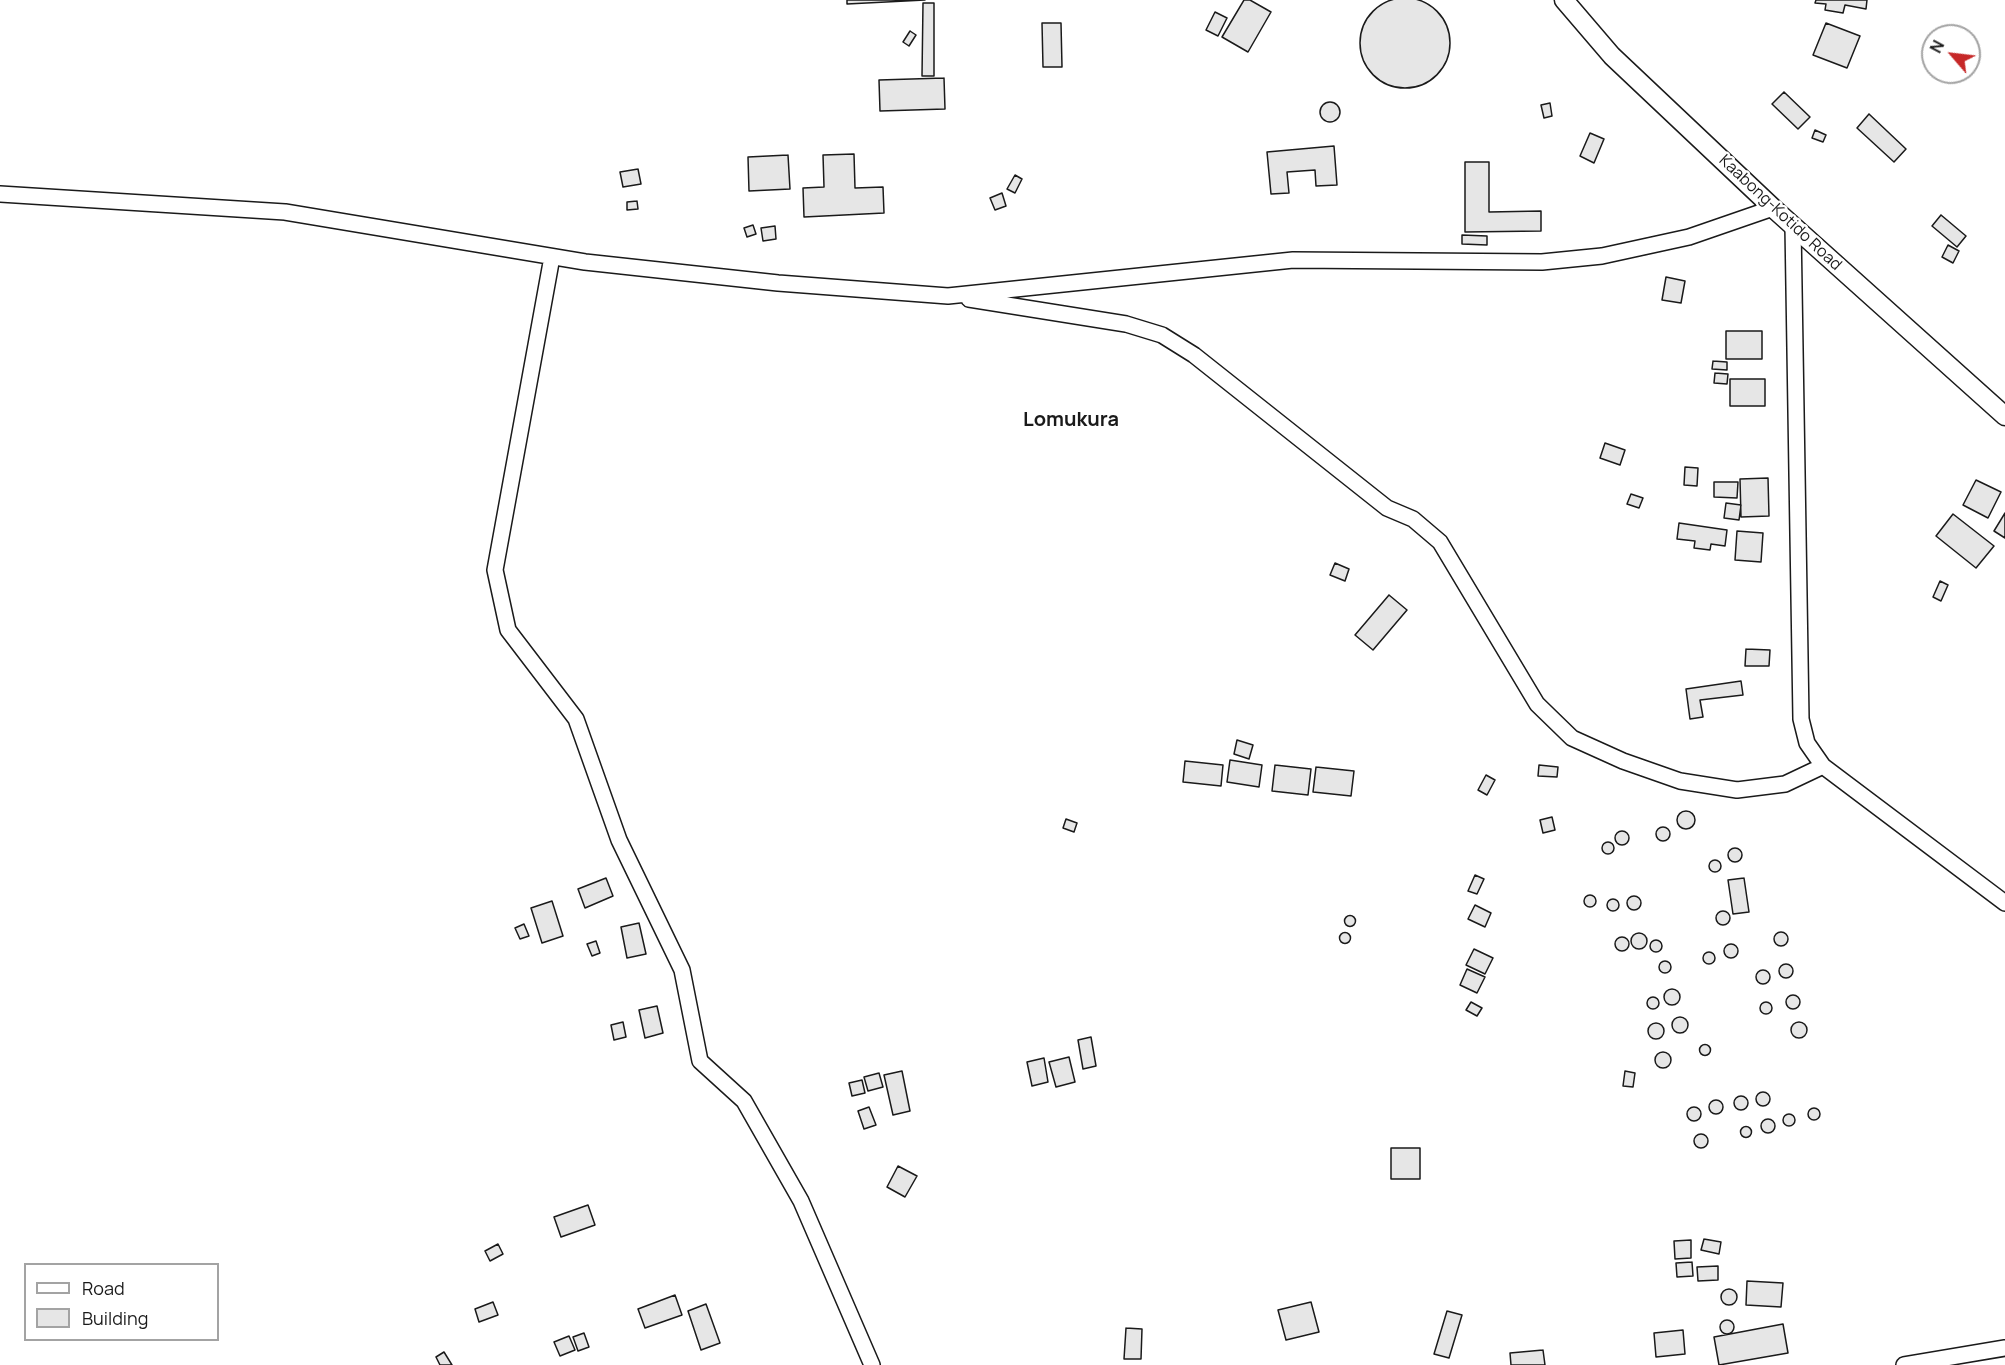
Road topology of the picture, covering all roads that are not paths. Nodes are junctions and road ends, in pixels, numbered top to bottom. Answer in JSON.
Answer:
{"nodes":[{"id":1,"x":1564,"y":0,"type":"edge"},
{"id":2,"x":0,"y":194,"type":"edge"},
{"id":3,"x":1773,"y":208,"type":"junction"},
{"id":4,"x":1793,"y":226,"type":"junction"},
{"id":5,"x":552,"y":257,"type":"junction"},
{"id":6,"x":948,"y":296,"type":"junction"},
{"id":7,"x":2005,"y":416,"type":"edge"},
{"id":8,"x":1823,"y":766,"type":"junction"},
{"id":9,"x":2005,"y":903,"type":"edge"},
{"id":10,"x":2005,"y":1348,"type":"edge"},
{"id":11,"x":872,"y":1365,"type":"edge"},
{"id":12,"x":1904,"y":1365,"type":"edge"}],
"edges":[{"from":1,"to":3,"type":"street","name":"Kaabong-Kotido Road"},
{"from":2,"to":5,"type":"street"},
{"from":3,"to":4,"type":"street","name":"Kaabong-Kotido Road"},
{"from":3,"to":6,"type":"street"},
{"from":4,"to":7,"type":"street","name":"Kaabong-Kotido Road"},
{"from":4,"to":8,"type":"street"},
{"from":5,"to":6,"type":"street"},
{"from":5,"to":11,"type":"street"},
{"from":6,"to":8,"type":"street"},
{"from":8,"to":9,"type":"street"},
{"from":10,"to":12,"type":"street"}]}
